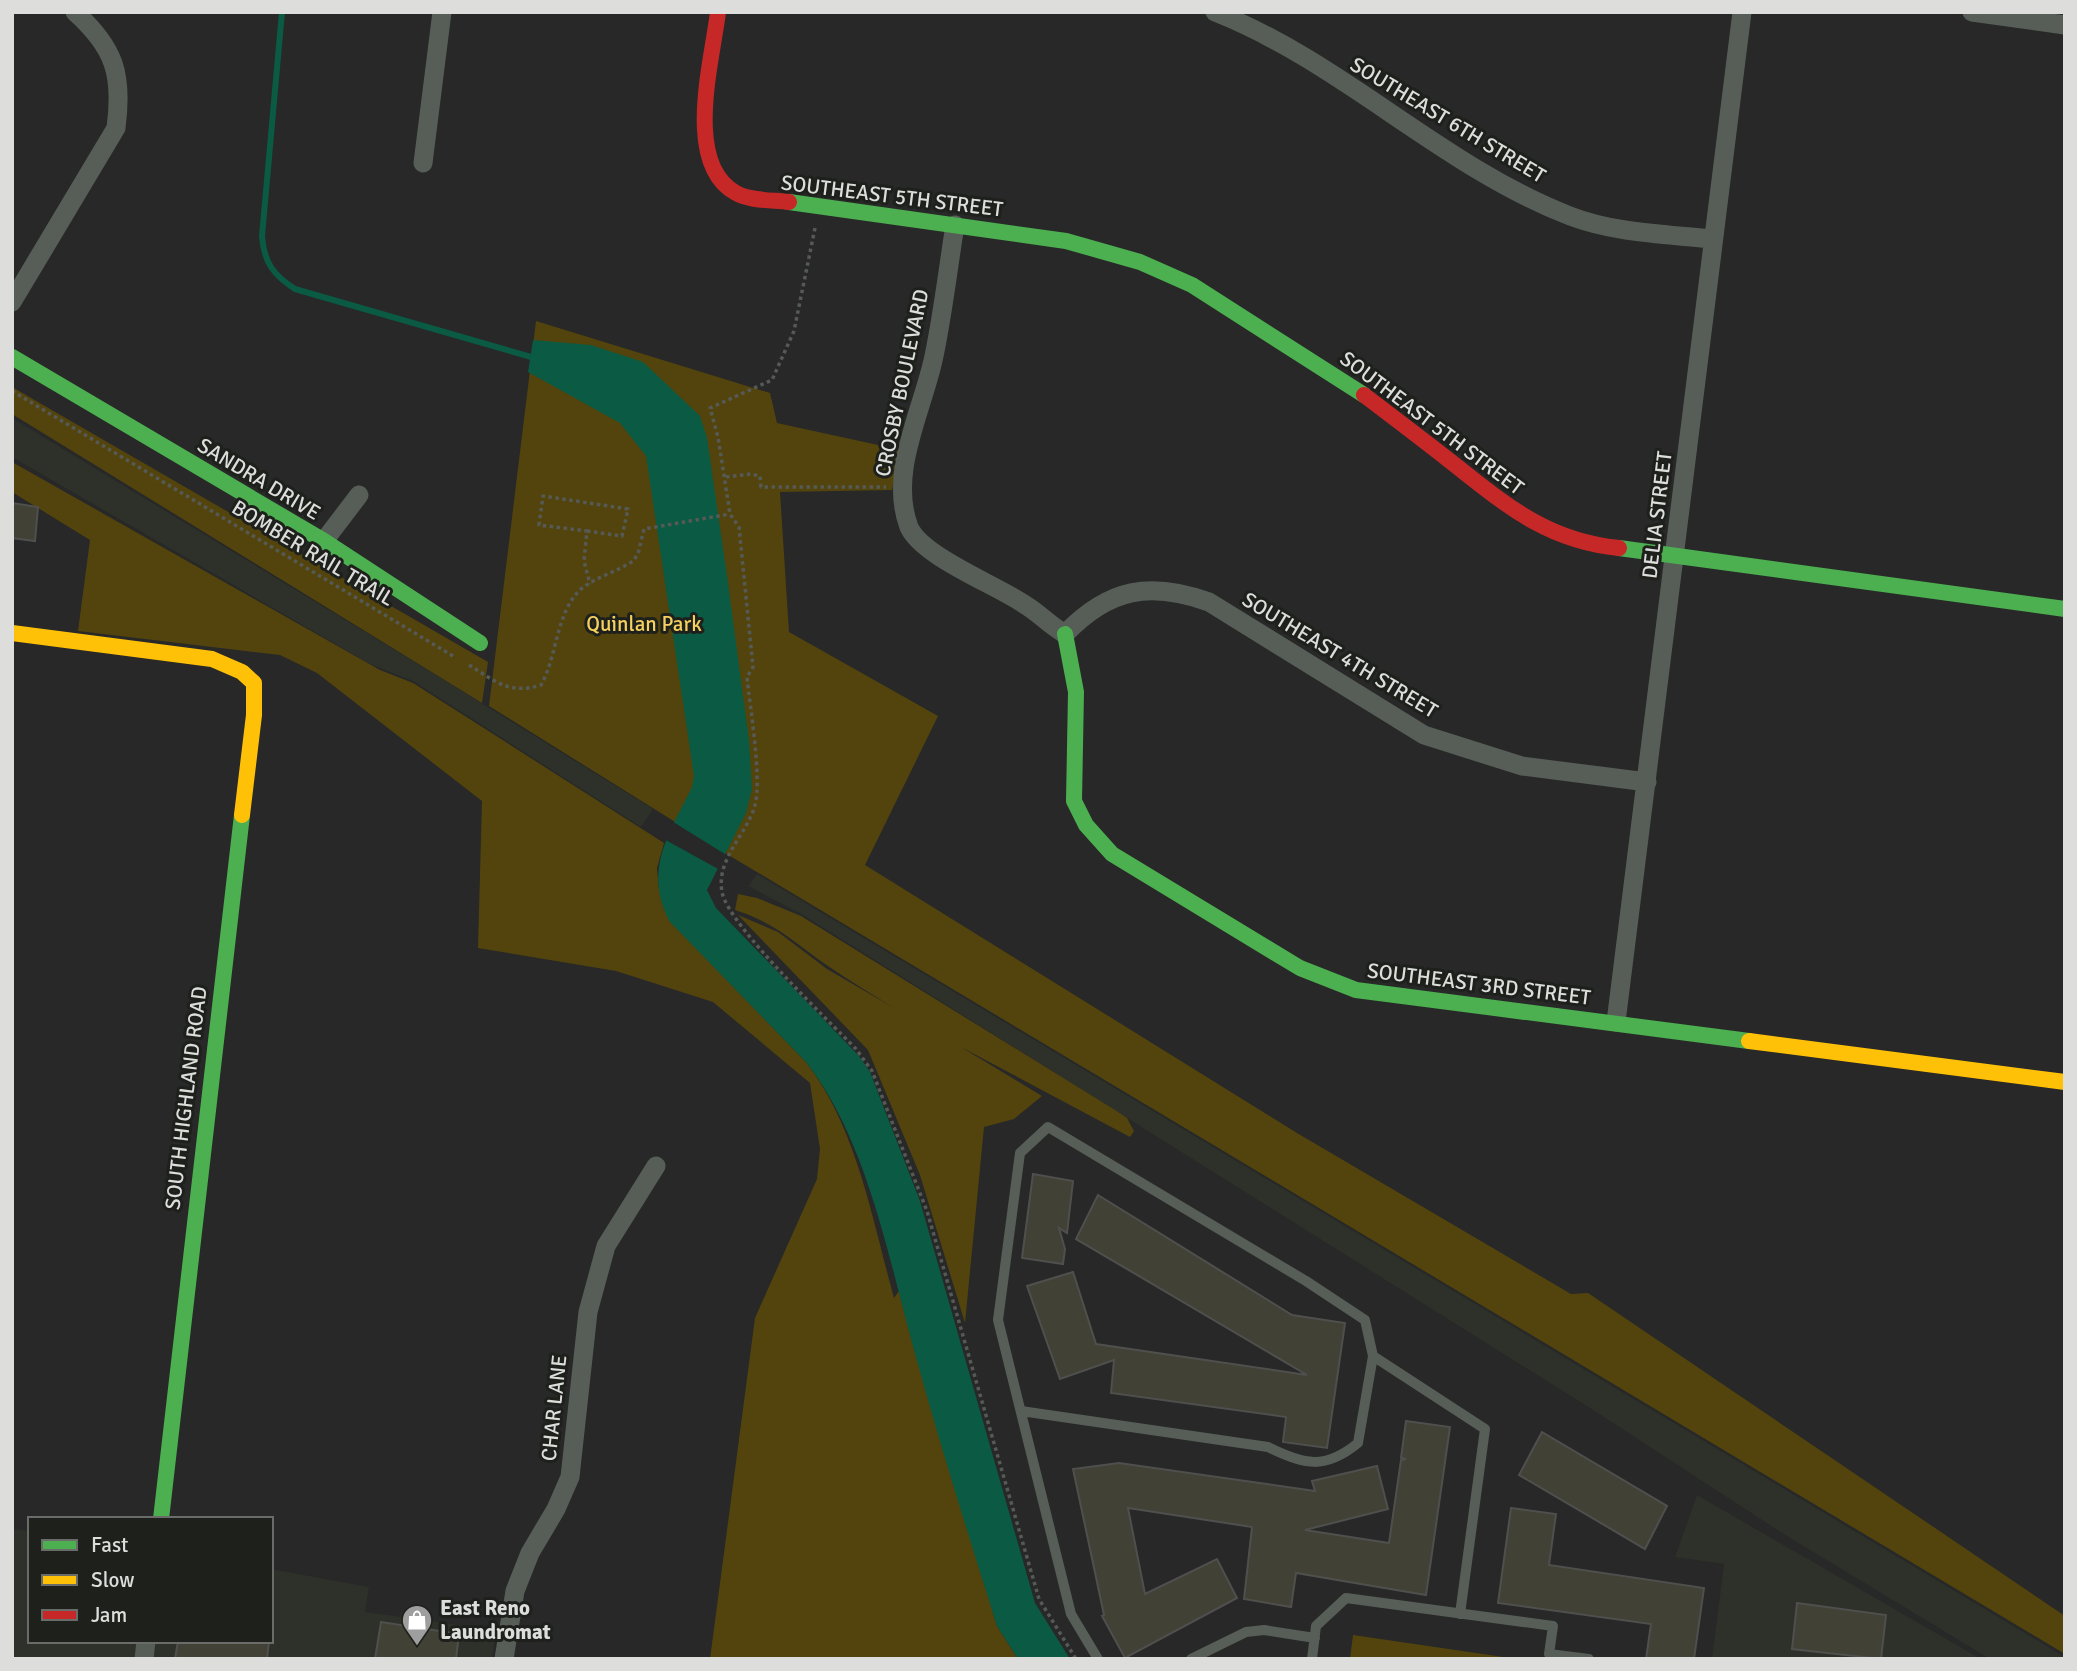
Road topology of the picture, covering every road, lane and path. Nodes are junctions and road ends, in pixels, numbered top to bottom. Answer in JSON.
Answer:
{"nodes":[{"id":1,"x":75,"y":12,"type":"edge"},
{"id":2,"x":442,"y":12,"type":"edge"},
{"id":3,"x":718,"y":12,"type":"edge"},
{"id":4,"x":1214,"y":12,"type":"edge"},
{"id":5,"x":1742,"y":12,"type":"edge"},
{"id":6,"x":1972,"y":12,"type":"edge"},
{"id":7,"x":2065,"y":25,"type":"edge"},
{"id":8,"x":423,"y":163,"type":"dead end"},
{"id":9,"x":819,"y":208,"type":"junction"},
{"id":10,"x":955,"y":225,"type":"junction"},
{"id":11,"x":1711,"y":239,"type":"junction"},
{"id":12,"x":12,"y":302,"type":"edge"},
{"id":13,"x":12,"y":357,"type":"edge"},
{"id":14,"x":12,"y":391,"type":"edge"},
{"id":15,"x":726,"y":477,"type":"junction"},
{"id":16,"x":902,"y":487,"type":"junction"},
{"id":17,"x":359,"y":495,"type":"dead end"},
{"id":18,"x":730,"y":514,"type":"junction"},
{"id":19,"x":587,"y":531,"type":"junction"},
{"id":20,"x":324,"y":541,"type":"junction"},
{"id":21,"x":1676,"y":554,"type":"junction"},
{"id":22,"x":590,"y":584,"type":"junction"},
{"id":23,"x":2065,"y":609,"type":"edge"},
{"id":24,"x":12,"y":633,"type":"edge"},
{"id":25,"x":1065,"y":634,"type":"junction"},
{"id":26,"x":480,"y":643,"type":"dead end"},
{"id":27,"x":1647,"y":782,"type":"junction"},
{"id":28,"x":1616,"y":1022,"type":"junction"},
{"id":29,"x":2065,"y":1082,"type":"edge"},
{"id":30,"x":656,"y":1166,"type":"dead end"},
{"id":31,"x":1373,"y":1356,"type":"junction"},
{"id":32,"x":1021,"y":1411,"type":"junction"},
{"id":33,"x":161,"y":1517,"type":"edge"},
{"id":34,"x":1460,"y":1614,"type":"junction"},
{"id":35,"x":1315,"y":1638,"type":"junction"},
{"id":36,"x":504,"y":1659,"type":"edge"},
{"id":37,"x":1076,"y":1659,"type":"edge"},
{"id":38,"x":1098,"y":1659,"type":"edge"},
{"id":39,"x":1191,"y":1659,"type":"edge"},
{"id":40,"x":1312,"y":1659,"type":"edge"},
{"id":41,"x":1589,"y":1659,"type":"edge"}],
"edges":[{"from":1,"to":12,"type":"street"},
{"from":2,"to":8,"type":"street"},
{"from":3,"to":9,"type":"street","name":"SOUTHEAST 5TH STREET"},
{"from":4,"to":11,"type":"street","name":"SOUTHEAST 6TH STREET"},
{"from":5,"to":11,"type":"street","name":"DELIA STREET"},
{"from":6,"to":7,"type":"street"},
{"from":9,"to":10,"type":"street","name":"SOUTHEAST 5TH STREET"},
{"from":9,"to":15,"type":"path"},
{"from":10,"to":16,"type":"street","name":"CROSBY BOULEVARD"},
{"from":10,"to":21,"type":"street","name":"SOUTHEAST 5TH STREET"},
{"from":11,"to":21,"type":"street","name":"DELIA STREET"},
{"from":13,"to":20,"type":"street","name":"SANDRA DRIVE"},
{"from":14,"to":22,"type":"path","name":"BOMBER RAIL TRAIL"},
{"from":15,"to":16,"type":"path"},
{"from":15,"to":18,"type":"path"},
{"from":16,"to":25,"type":"street","name":"CROSBY BOULEVARD"},
{"from":17,"to":20,"type":"street"},
{"from":18,"to":22,"type":"path"},
{"from":18,"to":37,"type":"path"},
{"from":19,"to":19,"type":"path"},
{"from":19,"to":22,"type":"path"},
{"from":20,"to":26,"type":"street","name":"SANDRA DRIVE"},
{"from":21,"to":23,"type":"street","name":"SOUTHEAST 5TH STREET"},
{"from":21,"to":27,"type":"street","name":"DELIA STREET"},
{"from":24,"to":33,"type":"street","name":"SOUTH HIGHLAND ROAD"},
{"from":25,"to":27,"type":"street","name":"SOUTHEAST 4TH STREET"},
{"from":25,"to":28,"type":"street","name":"SOUTHEAST 3RD STREET"},
{"from":27,"to":28,"type":"street","name":"DELIA STREET"},
{"from":28,"to":29,"type":"street","name":"SOUTHEAST 3RD STREET"},
{"from":30,"to":36,"type":"street","name":"CHAR LANE"},
{"from":31,"to":32,"type":"lane"},
{"from":31,"to":32,"type":"lane"},
{"from":31,"to":34,"type":"lane"},
{"from":32,"to":38,"type":"lane"},
{"from":34,"to":35,"type":"lane"},
{"from":34,"to":41,"type":"lane"},
{"from":35,"to":39,"type":"lane"},
{"from":35,"to":40,"type":"lane"}]}
